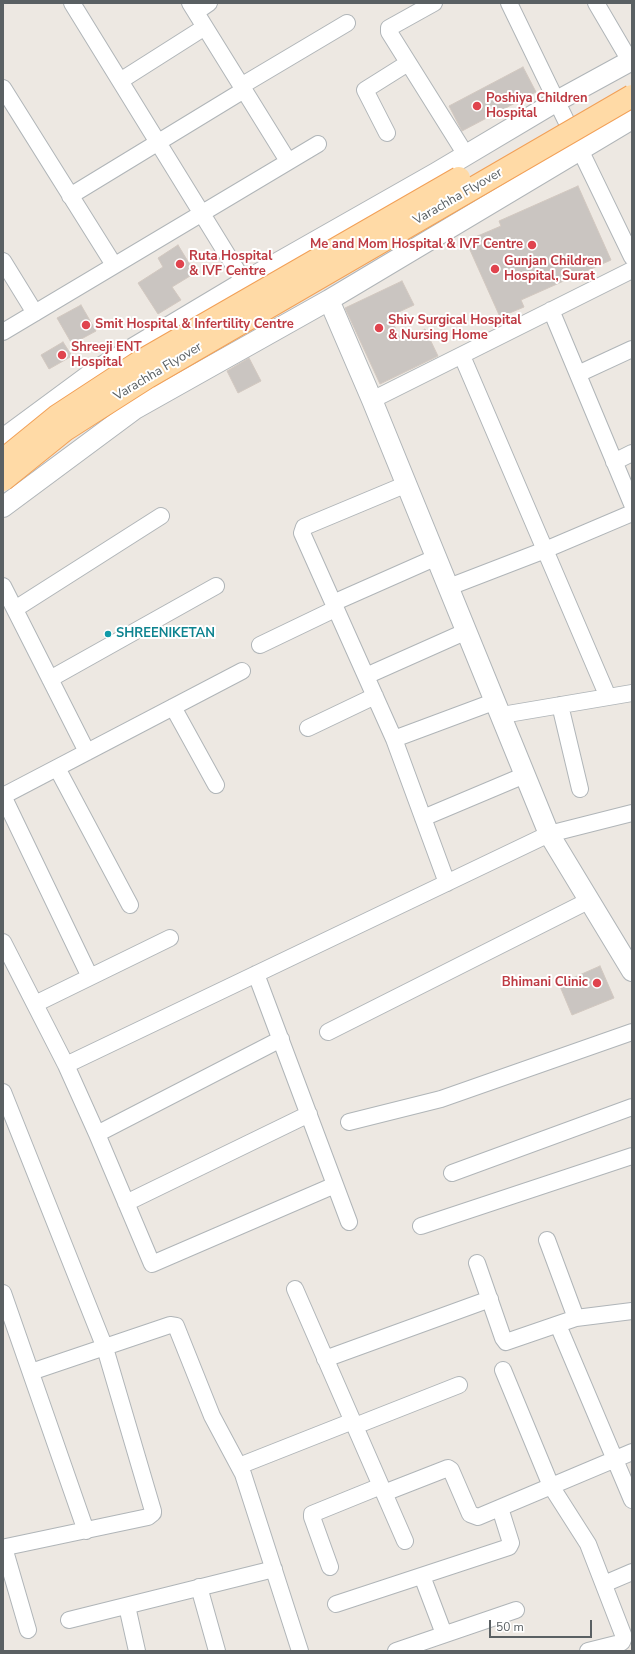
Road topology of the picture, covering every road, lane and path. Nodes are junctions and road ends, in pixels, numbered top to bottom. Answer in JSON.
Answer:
{"nodes":[{"id":1,"x":72,"y":3,"type":"edge"},
{"id":2,"x":209,"y":3,"type":"edge"},
{"id":3,"x":434,"y":3,"type":"edge"},
{"id":4,"x":509,"y":3,"type":"edge"},
{"id":5,"x":596,"y":3,"type":"edge"},
{"id":6,"x":193,"y":7,"type":"edge"},
{"id":7,"x":347,"y":23,"type":"dead end"},
{"id":8,"x":205,"y":28,"type":"junction"},
{"id":9,"x":408,"y":63,"type":"junction"},
{"id":10,"x":631,"y":67,"type":"edge"},
{"id":11,"x":120,"y":81,"type":"junction"},
{"id":12,"x":3,"y":88,"type":"edge"},
{"id":13,"x":242,"y":88,"type":"junction"},
{"id":14,"x":632,"y":96,"type":"edge"},
{"id":15,"x":557,"y":101,"type":"junction"},
{"id":16,"x":632,"y":119,"type":"edge"},
{"id":17,"x":387,"y":133,"type":"dead end"},
{"id":18,"x":158,"y":143,"type":"junction"},
{"id":19,"x":318,"y":144,"type":"dead end"},
{"id":20,"x":580,"y":150,"type":"junction"},
{"id":21,"x":466,"y":155,"type":"junction"},
{"id":22,"x":288,"y":162,"type":"junction"},
{"id":23,"x":70,"y":196,"type":"junction"},
{"id":24,"x":202,"y":215,"type":"junction"},
{"id":25,"x":632,"y":256,"type":"edge"},
{"id":26,"x":3,"y":261,"type":"edge"},
{"id":27,"x":114,"y":265,"type":"junction"},
{"id":28,"x":632,"y":270,"type":"edge"},
{"id":29,"x":244,"y":282,"type":"junction"},
{"id":30,"x":329,"y":300,"type":"junction"},
{"id":31,"x":551,"y":310,"type":"junction"},
{"id":32,"x":35,"y":313,"type":"junction"},
{"id":33,"x":3,"y":332,"type":"edge"},
{"id":34,"x":632,"y":349,"type":"edge"},
{"id":35,"x":462,"y":356,"type":"junction"},
{"id":36,"x":578,"y":374,"type":"junction"},
{"id":37,"x":372,"y":400,"type":"junction"},
{"id":38,"x":3,"y":439,"type":"edge"},
{"id":39,"x":632,"y":453,"type":"edge"},
{"id":40,"x":3,"y":460,"type":"edge"},
{"id":41,"x":614,"y":462,"type":"junction"},
{"id":42,"x":3,"y":470,"type":"edge"},
{"id":43,"x":3,"y":480,"type":"edge"},
{"id":44,"x":407,"y":484,"type":"junction"},
{"id":45,"x":11,"y":501,"type":"edge"},
{"id":46,"x":632,"y":504,"type":"edge"},
{"id":47,"x":632,"y":513,"type":"edge"},
{"id":48,"x":161,"y":516,"type":"dead end"},
{"id":49,"x":545,"y":550,"type":"junction"},
{"id":50,"x":437,"y":557,"type":"junction"},
{"id":51,"x":3,"y":586,"type":"edge"},
{"id":52,"x":216,"y":586,"type":"dead end"},
{"id":53,"x":450,"y":587,"type":"junction"},
{"id":54,"x":334,"y":606,"type":"junction"},
{"id":55,"x":15,"y":609,"type":"junction"},
{"id":56,"x":467,"y":631,"type":"junction"},
{"id":57,"x":260,"y":645,"type":"dead end"},
{"id":58,"x":242,"y":671,"type":"dead end"},
{"id":59,"x":366,"y":676,"type":"junction"},
{"id":60,"x":50,"y":679,"type":"junction"},
{"id":61,"x":632,"y":693,"type":"edge"},
{"id":62,"x":375,"y":696,"type":"junction"},
{"id":63,"x":608,"y":697,"type":"junction"},
{"id":64,"x":560,"y":705,"type":"junction"},
{"id":65,"x":173,"y":707,"type":"junction"},
{"id":66,"x":499,"y":708,"type":"junction"},
{"id":67,"x":308,"y":728,"type":"dead end"},
{"id":68,"x":394,"y":738,"type":"junction"},
{"id":69,"x":88,"y":752,"type":"junction"},
{"id":70,"x":57,"y":768,"type":"junction"},
{"id":71,"x":525,"y":775,"type":"junction"},
{"id":72,"x":216,"y":785,"type":"dead end"},
{"id":73,"x":580,"y":789,"type":"dead end"},
{"id":74,"x":632,"y":812,"type":"edge"},
{"id":75,"x":423,"y":818,"type":"junction"},
{"id":76,"x":549,"y":834,"type":"junction"},
{"id":77,"x":446,"y":883,"type":"junction"},
{"id":78,"x":588,"y":901,"type":"junction"},
{"id":79,"x":130,"y":905,"type":"dead end"},
{"id":80,"x":170,"y":938,"type":"dead end"},
{"id":81,"x":3,"y":942,"type":"edge"},
{"id":82,"x":632,"y":971,"type":"edge"},
{"id":83,"x":256,"y":974,"type":"junction"},
{"id":84,"x":90,"y":977,"type":"junction"},
{"id":85,"x":35,"y":1004,"type":"junction"},
{"id":86,"x":328,"y":1032,"type":"dead end"},
{"id":87,"x":632,"y":1032,"type":"edge"},
{"id":88,"x":281,"y":1039,"type":"junction"},
{"id":89,"x":66,"y":1065,"type":"junction"},
{"id":90,"x":3,"y":1092,"type":"edge"},
{"id":91,"x":632,"y":1107,"type":"edge"},
{"id":92,"x":309,"y":1114,"type":"junction"},
{"id":93,"x":349,"y":1122,"type":"dead end"},
{"id":94,"x":97,"y":1134,"type":"junction"},
{"id":95,"x":632,"y":1156,"type":"edge"},
{"id":96,"x":452,"y":1173,"type":"dead end"},
{"id":97,"x":335,"y":1186,"type":"junction"},
{"id":98,"x":126,"y":1203,"type":"junction"},
{"id":99,"x":349,"y":1222,"type":"dead end"},
{"id":100,"x":421,"y":1226,"type":"dead end"},
{"id":101,"x":547,"y":1240,"type":"dead end"},
{"id":102,"x":477,"y":1263,"type":"dead end"},
{"id":103,"x":295,"y":1289,"type":"dead end"},
{"id":104,"x":3,"y":1293,"type":"edge"},
{"id":105,"x":490,"y":1299,"type":"junction"},
{"id":106,"x":632,"y":1311,"type":"edge"},
{"id":107,"x":576,"y":1318,"type":"junction"},
{"id":108,"x":558,"y":1325,"type":"junction"},
{"id":109,"x":105,"y":1348,"type":"junction"},
{"id":110,"x":325,"y":1359,"type":"junction"},
{"id":111,"x":503,"y":1370,"type":"dead end"},
{"id":112,"x":31,"y":1372,"type":"junction"},
{"id":113,"x":459,"y":1385,"type":"dead end"},
{"id":114,"x":354,"y":1423,"type":"junction"},
{"id":115,"x":632,"y":1452,"type":"edge"},
{"id":116,"x":615,"y":1459,"type":"junction"},
{"id":117,"x":239,"y":1466,"type":"junction"},
{"id":118,"x":551,"y":1486,"type":"junction"},
{"id":119,"x":382,"y":1490,"type":"junction"},
{"id":120,"x":632,"y":1500,"type":"edge"},
{"id":121,"x":500,"y":1508,"type":"junction"},
{"id":122,"x":86,"y":1530,"type":"junction"},
{"id":123,"x":405,"y":1541,"type":"dead end"},
{"id":124,"x":330,"y":1567,"type":"dead end"},
{"id":125,"x":274,"y":1569,"type":"junction"},
{"id":126,"x":632,"y":1572,"type":"edge"},
{"id":127,"x":422,"y":1576,"type":"junction"},
{"id":128,"x":604,"y":1584,"type":"junction"},
{"id":129,"x":9,"y":1586,"type":"edge"},
{"id":130,"x":199,"y":1587,"type":"junction"},
{"id":131,"x":336,"y":1604,"type":"dead end"},
{"id":132,"x":127,"y":1606,"type":"junction"},
{"id":133,"x":516,"y":1610,"type":"dead end"},
{"id":134,"x":69,"y":1620,"type":"dead end"},
{"id":135,"x":626,"y":1624,"type":"edge"},
{"id":136,"x":28,"y":1630,"type":"dead end"},
{"id":137,"x":444,"y":1634,"type":"junction"},
{"id":138,"x":137,"y":1651,"type":"edge"},
{"id":139,"x":217,"y":1651,"type":"edge"},
{"id":140,"x":300,"y":1651,"type":"edge"},
{"id":141,"x":396,"y":1651,"type":"edge"},
{"id":142,"x":588,"y":1651,"type":"edge"}],
"edges":[{"from":1,"to":11,"type":"street"},
{"from":2,"to":6,"type":"street"},
{"from":3,"to":9,"type":"street"},
{"from":4,"to":15,"type":"street"},
{"from":5,"to":10,"type":"street"},
{"from":6,"to":8,"type":"street"},
{"from":7,"to":13,"type":"street"},
{"from":8,"to":11,"type":"street"},
{"from":8,"to":13,"type":"street"},
{"from":9,"to":17,"type":"street"},
{"from":9,"to":21,"type":"street"},
{"from":10,"to":15,"type":"street"},
{"from":10,"to":40,"type":"main road","name":"Varachha Flyover","bridge":true},
{"from":11,"to":18,"type":"street"},
{"from":12,"to":23,"type":"street"},
{"from":13,"to":18,"type":"street"},
{"from":13,"to":22,"type":"street"},
{"from":14,"to":43,"type":"main road","name":"Varachha Flyover","bridge":true},
{"from":15,"to":20,"type":"street"},
{"from":15,"to":21,"type":"street"},
{"from":16,"to":20,"type":"street"},
{"from":18,"to":23,"type":"street"},
{"from":18,"to":24,"type":"street"},
{"from":19,"to":22,"type":"street"},
{"from":20,"to":25,"type":"street"},
{"from":20,"to":30,"type":"street"},
{"from":21,"to":29,"type":"street"},
{"from":22,"to":24,"type":"street"},
{"from":23,"to":27,"type":"street"},
{"from":24,"to":27,"type":"street"},
{"from":24,"to":29,"type":"street"},
{"from":26,"to":32,"type":"street"},
{"from":27,"to":32,"type":"street"},
{"from":28,"to":31,"type":"street"},
{"from":29,"to":38,"type":"street"},
{"from":30,"to":37,"type":"street"},
{"from":30,"to":45,"type":"street"},
{"from":31,"to":35,"type":"street"},
{"from":31,"to":36,"type":"street"},
{"from":32,"to":33,"type":"street"},
{"from":34,"to":36,"type":"street"},
{"from":35,"to":37,"type":"street"},
{"from":35,"to":49,"type":"street"},
{"from":36,"to":41,"type":"street"},
{"from":37,"to":44,"type":"street"},
{"from":39,"to":41,"type":"street"},
{"from":41,"to":46,"type":"street"},
{"from":42,"to":45,"type":"street"},
{"from":44,"to":50,"type":"street"},
{"from":44,"to":54,"type":"street"},
{"from":47,"to":49,"type":"street"},
{"from":48,"to":55,"type":"street"},
{"from":49,"to":53,"type":"street"},
{"from":49,"to":63,"type":"street"},
{"from":50,"to":53,"type":"street"},
{"from":50,"to":54,"type":"street"},
{"from":51,"to":55,"type":"street"},
{"from":52,"to":60,"type":"street"},
{"from":53,"to":56,"type":"street"},
{"from":54,"to":57,"type":"street"},
{"from":54,"to":59,"type":"street"},
{"from":55,"to":60,"type":"street"},
{"from":56,"to":59,"type":"street"},
{"from":56,"to":66,"type":"street"},
{"from":58,"to":65,"type":"street"},
{"from":59,"to":62,"type":"street"},
{"from":60,"to":69,"type":"street"},
{"from":61,"to":63,"type":"street"},
{"from":62,"to":67,"type":"street"},
{"from":62,"to":68,"type":"street"},
{"from":63,"to":64,"type":"street"},
{"from":64,"to":66,"type":"street"},
{"from":64,"to":73,"type":"street"},
{"from":65,"to":69,"type":"street"},
{"from":65,"to":72,"type":"street"},
{"from":66,"to":68,"type":"street"},
{"from":66,"to":71,"type":"street"},
{"from":68,"to":75,"type":"street"},
{"from":69,"to":70,"type":"street"},
{"from":70,"to":79,"type":"street"},
{"from":70,"to":84,"type":"street"},
{"from":71,"to":75,"type":"street"},
{"from":71,"to":76,"type":"street"},
{"from":74,"to":76,"type":"street"},
{"from":75,"to":77,"type":"street"},
{"from":76,"to":77,"type":"street"},
{"from":76,"to":78,"type":"street"},
{"from":77,"to":83,"type":"street"},
{"from":78,"to":82,"type":"street"},
{"from":78,"to":86,"type":"street"},
{"from":80,"to":84,"type":"street"},
{"from":81,"to":85,"type":"street"},
{"from":83,"to":88,"type":"street"},
{"from":83,"to":89,"type":"street"},
{"from":84,"to":85,"type":"street"},
{"from":85,"to":89,"type":"street"},
{"from":87,"to":93,"type":"street"},
{"from":88,"to":92,"type":"street"},
{"from":88,"to":94,"type":"street"},
{"from":89,"to":94,"type":"street"},
{"from":90,"to":109,"type":"street"},
{"from":91,"to":96,"type":"street"},
{"from":92,"to":97,"type":"street"},
{"from":92,"to":98,"type":"street"},
{"from":94,"to":98,"type":"street"},
{"from":95,"to":100,"type":"street"},
{"from":97,"to":98,"type":"street"},
{"from":97,"to":99,"type":"street"},
{"from":101,"to":107,"type":"street"},
{"from":102,"to":105,"type":"street"},
{"from":103,"to":110,"type":"street"},
{"from":104,"to":112,"type":"street"},
{"from":105,"to":108,"type":"street"},
{"from":105,"to":110,"type":"street"},
{"from":106,"to":107,"type":"street"},
{"from":107,"to":108,"type":"street"},
{"from":108,"to":116,"type":"street"},
{"from":109,"to":112,"type":"street"},
{"from":109,"to":117,"type":"street"},
{"from":109,"to":122,"type":"street"},
{"from":110,"to":114,"type":"street"},
{"from":111,"to":118,"type":"street"},
{"from":112,"to":122,"type":"street"},
{"from":113,"to":114,"type":"street"},
{"from":114,"to":117,"type":"street"},
{"from":114,"to":119,"type":"street"},
{"from":115,"to":116,"type":"street"},
{"from":116,"to":118,"type":"street"},
{"from":116,"to":120,"type":"street"},
{"from":117,"to":125,"type":"street"},
{"from":118,"to":121,"type":"street"},
{"from":118,"to":128,"type":"street"},
{"from":119,"to":121,"type":"street"},
{"from":119,"to":123,"type":"street"},
{"from":119,"to":124,"type":"street"},
{"from":121,"to":127,"type":"street"},
{"from":122,"to":129,"type":"street"},
{"from":125,"to":130,"type":"street"},
{"from":125,"to":140,"type":"street"},
{"from":126,"to":128,"type":"street"},
{"from":127,"to":131,"type":"street"},
{"from":127,"to":137,"type":"street"},
{"from":128,"to":135,"type":"street"},
{"from":129,"to":136,"type":"street"},
{"from":130,"to":132,"type":"street"},
{"from":130,"to":139,"type":"street"},
{"from":132,"to":134,"type":"street"},
{"from":132,"to":138,"type":"street"},
{"from":133,"to":137,"type":"street"},
{"from":135,"to":142,"type":"street"},
{"from":137,"to":141,"type":"street"}]}
